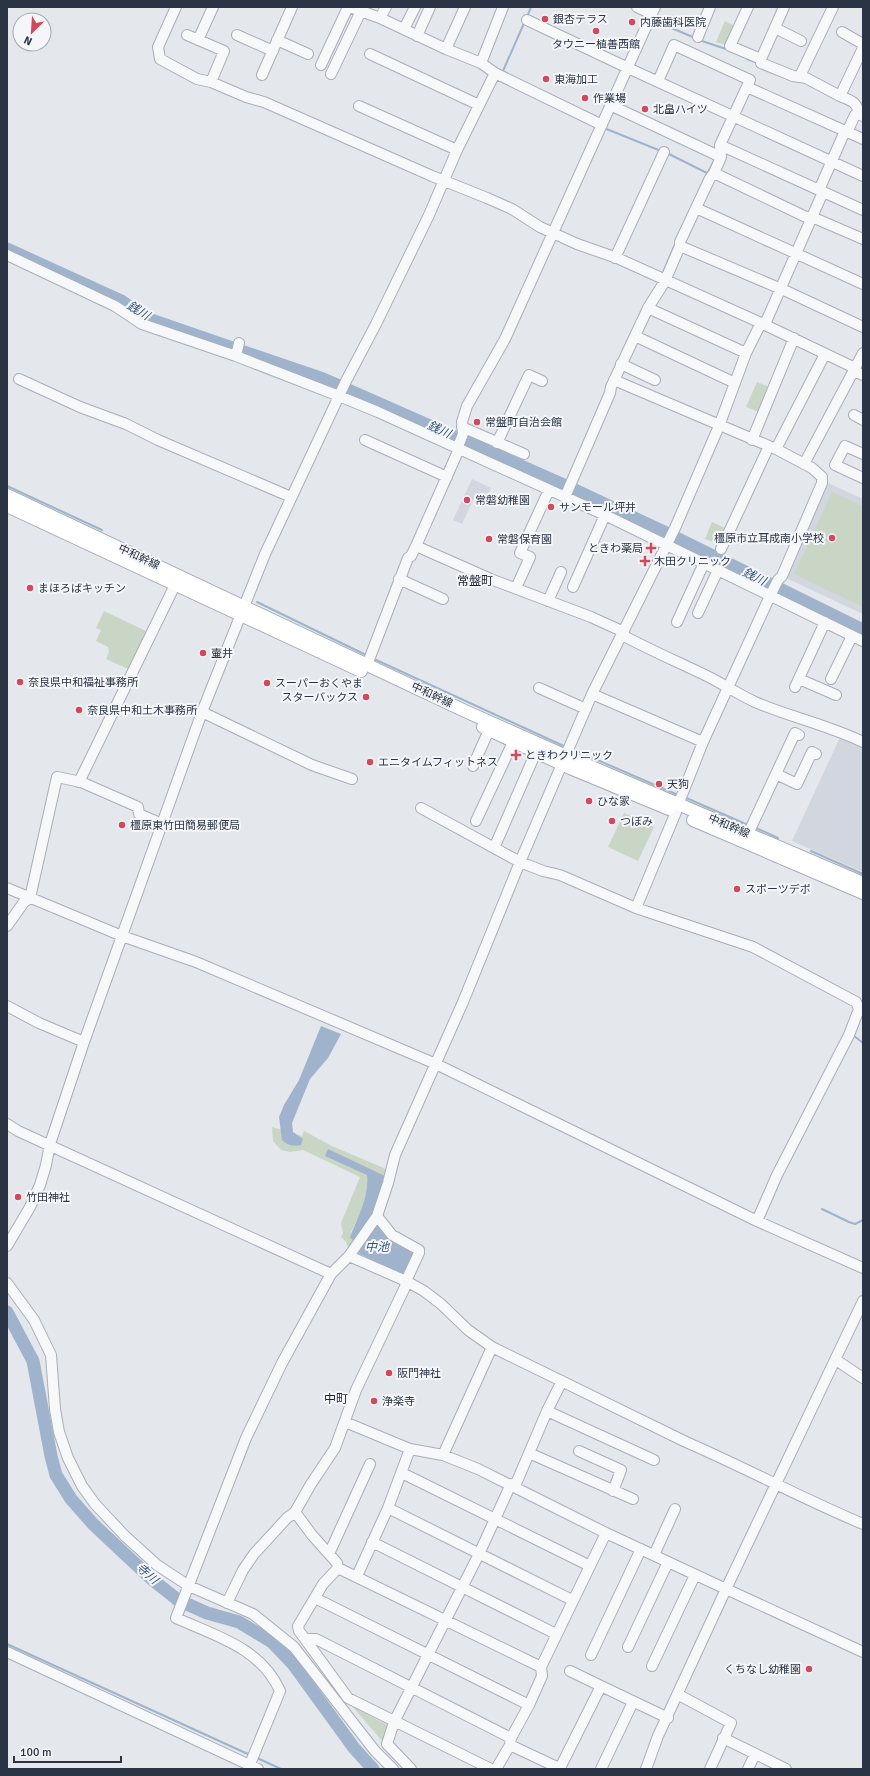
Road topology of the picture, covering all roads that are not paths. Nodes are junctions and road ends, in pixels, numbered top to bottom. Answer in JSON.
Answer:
{"nodes":[{"id":1,"x":176,"y":7,"type":"edge"},
{"id":2,"x":213,"y":7,"type":"edge"},
{"id":3,"x":292,"y":7,"type":"edge"},
{"id":4,"x":386,"y":7,"type":"edge"},
{"id":5,"x":415,"y":7,"type":"edge"},
{"id":6,"x":430,"y":7,"type":"edge"},
{"id":7,"x":465,"y":7,"type":"edge"},
{"id":8,"x":503,"y":7,"type":"edge"},
{"id":9,"x":637,"y":7,"type":"edge"},
{"id":10,"x":710,"y":7,"type":"edge"},
{"id":11,"x":748,"y":7,"type":"edge"},
{"id":12,"x":784,"y":7,"type":"edge"},
{"id":13,"x":833,"y":7,"type":"edge"},
{"id":14,"x":353,"y":8,"type":"edge"},
{"id":15,"x":654,"y":10,"type":"edge"},
{"id":16,"x":380,"y":18,"type":"junction"},
{"id":17,"x":527,"y":20,"type":"dead end"},
{"id":18,"x":775,"y":28,"type":"junction"},
{"id":19,"x":404,"y":29,"type":"junction"},
{"id":20,"x":842,"y":32,"type":"dead end"},
{"id":21,"x":187,"y":35,"type":"dead end"},
{"id":22,"x":237,"y":35,"type":"dead end"},
{"id":23,"x":417,"y":36,"type":"junction"},
{"id":24,"x":698,"y":37,"type":"dead end"},
{"id":25,"x":198,"y":40,"type":"junction"},
{"id":26,"x":277,"y":40,"type":"junction"},
{"id":27,"x":801,"y":41,"type":"dead end"},
{"id":28,"x":863,"y":44,"type":"edge"},
{"id":29,"x":863,"y":48,"type":"edge"},
{"id":30,"x":446,"y":49,"type":"junction"},
{"id":31,"x":273,"y":51,"type":"junction"},
{"id":32,"x":308,"y":54,"type":"dead end"},
{"id":33,"x":370,"y":54,"type":"dead end"},
{"id":34,"x":761,"y":59,"type":"junction"},
{"id":35,"x":481,"y":64,"type":"junction"},
{"id":36,"x":321,"y":65,"type":"dead end"},
{"id":37,"x":628,"y":68,"type":"junction"},
{"id":38,"x":495,"y":73,"type":"junction"},
{"id":39,"x":331,"y":74,"type":"dead end"},
{"id":40,"x":262,"y":75,"type":"dead end"},
{"id":41,"x":800,"y":76,"type":"junction"},
{"id":42,"x":658,"y":81,"type":"junction"},
{"id":43,"x":211,"y":82,"type":"junction"},
{"id":44,"x":747,"y":87,"type":"junction"},
{"id":45,"x":840,"y":96,"type":"junction"},
{"id":46,"x":479,"y":105,"type":"junction"},
{"id":47,"x":610,"y":105,"type":"junction"},
{"id":48,"x":359,"y":106,"type":"dead end"},
{"id":49,"x":861,"y":115,"type":"edge"},
{"id":50,"x":733,"y":116,"type":"junction"},
{"id":51,"x":602,"y":125,"type":"junction"},
{"id":52,"x":846,"y":132,"type":"junction"},
{"id":53,"x":863,"y":139,"type":"edge"},
{"id":54,"x":720,"y":145,"type":"junction"},
{"id":55,"x":457,"y":150,"type":"junction"},
{"id":56,"x":664,"y":152,"type":"dead end"},
{"id":57,"x":721,"y":157,"type":"junction"},
{"id":58,"x":832,"y":162,"type":"junction"},
{"id":59,"x":714,"y":173,"type":"junction"},
{"id":60,"x":863,"y":176,"type":"edge"},
{"id":61,"x":444,"y":182,"type":"junction"},
{"id":62,"x":821,"y":191,"type":"junction"},
{"id":63,"x":696,"y":208,"type":"junction"},
{"id":64,"x":863,"y":210,"type":"edge"},
{"id":65,"x":812,"y":217,"type":"junction"},
{"id":66,"x":552,"y":233,"type":"junction"},
{"id":67,"x":862,"y":237,"type":"edge"},
{"id":68,"x":680,"y":246,"type":"junction"},
{"id":69,"x":796,"y":254,"type":"junction"},
{"id":70,"x":7,"y":255,"type":"edge"},
{"id":71,"x":615,"y":258,"type":"junction"},
{"id":72,"x":665,"y":281,"type":"junction"},
{"id":73,"x":863,"y":284,"type":"edge"},
{"id":74,"x":780,"y":289,"type":"junction"},
{"id":75,"x":648,"y":308,"type":"junction"},
{"id":76,"x":763,"y":324,"type":"junction"},
{"id":77,"x":863,"y":327,"type":"edge"},
{"id":78,"x":635,"y":336,"type":"junction"},
{"id":79,"x":794,"y":338,"type":"junction"},
{"id":80,"x":746,"y":353,"type":"junction"},
{"id":81,"x":863,"y":353,"type":"edge"},
{"id":82,"x":825,"y":354,"type":"junction"},
{"id":83,"x":621,"y":364,"type":"junction"},
{"id":84,"x":857,"y":371,"type":"edge"},
{"id":85,"x":19,"y":379,"type":"dead end"},
{"id":86,"x":614,"y":380,"type":"junction"},
{"id":87,"x":655,"y":380,"type":"dead end"},
{"id":88,"x":542,"y":381,"type":"dead end"},
{"id":89,"x":735,"y":383,"type":"junction"},
{"id":90,"x":340,"y":395,"type":"junction"},
{"id":91,"x":719,"y":426,"type":"junction"},
{"id":92,"x":462,"y":432,"type":"junction"},
{"id":93,"x":365,"y":440,"type":"dead end"},
{"id":94,"x":752,"y":440,"type":"junction"},
{"id":95,"x":498,"y":443,"type":"junction"},
{"id":96,"x":458,"y":448,"type":"junction"},
{"id":97,"x":772,"y":448,"type":"junction"},
{"id":98,"x":524,"y":454,"type":"dead end"},
{"id":99,"x":863,"y":454,"type":"edge"},
{"id":100,"x":804,"y":464,"type":"junction"},
{"id":101,"x":447,"y":477,"type":"junction"},
{"id":102,"x":863,"y":478,"type":"edge"},
{"id":103,"x":549,"y":490,"type":"junction"},
{"id":104,"x":7,"y":495,"type":"edge"},
{"id":105,"x":566,"y":495,"type":"junction"},
{"id":106,"x":291,"y":497,"type":"junction"},
{"id":107,"x":7,"y":506,"type":"edge"},
{"id":108,"x":605,"y":515,"type":"junction"},
{"id":109,"x":668,"y":542,"type":"junction"},
{"id":110,"x":416,"y":546,"type":"junction"},
{"id":111,"x":722,"y":548,"type":"dead end"},
{"id":112,"x":704,"y":563,"type":"junction"},
{"id":113,"x":718,"y":570,"type":"junction"},
{"id":114,"x":561,"y":572,"type":"dead end"},
{"id":115,"x":399,"y":579,"type":"junction"},
{"id":116,"x":175,"y":585,"type":"junction"},
{"id":117,"x":573,"y":587,"type":"dead end"},
{"id":118,"x":516,"y":588,"type":"junction"},
{"id":119,"x":771,"y":594,"type":"junction"},
{"id":120,"x":443,"y":599,"type":"dead end"},
{"id":121,"x":548,"y":601,"type":"junction"},
{"id":122,"x":242,"y":610,"type":"junction"},
{"id":123,"x":698,"y":613,"type":"dead end"},
{"id":124,"x":676,"y":622,"type":"dead end"},
{"id":125,"x":825,"y":622,"type":"junction"},
{"id":126,"x":623,"y":634,"type":"junction"},
{"id":127,"x":852,"y":636,"type":"junction"},
{"id":128,"x":863,"y":641,"type":"edge"},
{"id":129,"x":370,"y":659,"type":"junction"},
{"id":130,"x":831,"y":679,"type":"dead end"},
{"id":131,"x":730,"y":687,"type":"junction"},
{"id":132,"x":539,"y":688,"type":"dead end"},
{"id":133,"x":592,"y":694,"type":"junction"},
{"id":134,"x":836,"y":695,"type":"dead end"},
{"id":135,"x":586,"y":709,"type":"junction"},
{"id":136,"x":202,"y":712,"type":"junction"},
{"id":137,"x":489,"y":730,"type":"junction"},
{"id":138,"x":799,"y":735,"type":"dead end"},
{"id":139,"x":513,"y":742,"type":"junction"},
{"id":140,"x":703,"y":742,"type":"junction"},
{"id":141,"x":863,"y":742,"type":"edge"},
{"id":142,"x":536,"y":752,"type":"junction"},
{"id":143,"x":567,"y":754,"type":"junction"},
{"id":144,"x":816,"y":754,"type":"dead end"},
{"id":145,"x":472,"y":766,"type":"dead end"},
{"id":146,"x":776,"y":774,"type":"junction"},
{"id":147,"x":352,"y":779,"type":"dead end"},
{"id":148,"x":79,"y":782,"type":"junction"},
{"id":149,"x":679,"y":803,"type":"junction"},
{"id":150,"x":421,"y":808,"type":"dead end"},
{"id":151,"x":476,"y":821,"type":"dead end"},
{"id":152,"x":162,"y":824,"type":"junction"},
{"id":153,"x":750,"y":828,"type":"junction"},
{"id":154,"x":494,"y":848,"type":"junction"},
{"id":155,"x":520,"y":862,"type":"junction"},
{"id":156,"x":863,"y":882,"type":"edge"},
{"id":157,"x":7,"y":888,"type":"edge"},
{"id":158,"x":863,"y":893,"type":"edge"},
{"id":159,"x":30,"y":898,"type":"junction"},
{"id":160,"x":636,"y":908,"type":"junction"},
{"id":161,"x":7,"y":926,"type":"edge"},
{"id":162,"x":122,"y":936,"type":"junction"},
{"id":163,"x":7,"y":1006,"type":"edge"},
{"id":164,"x":84,"y":1042,"type":"junction"},
{"id":165,"x":436,"y":1064,"type":"junction"},
{"id":166,"x":7,"y":1124,"type":"edge"},
{"id":167,"x":50,"y":1144,"type":"junction"},
{"id":168,"x":377,"y":1216,"type":"junction"},
{"id":169,"x":757,"y":1221,"type":"junction"},
{"id":170,"x":7,"y":1246,"type":"edge"},
{"id":171,"x":349,"y":1256,"type":"junction"},
{"id":172,"x":863,"y":1268,"type":"edge"},
{"id":173,"x":331,"y":1274,"type":"junction"},
{"id":174,"x":406,"y":1281,"type":"junction"},
{"id":175,"x":7,"y":1283,"type":"edge"},
{"id":176,"x":863,"y":1301,"type":"edge"},
{"id":177,"x":492,"y":1347,"type":"junction"},
{"id":178,"x":836,"y":1360,"type":"junction"},
{"id":179,"x":863,"y":1378,"type":"edge"},
{"id":180,"x":562,"y":1381,"type":"junction"},
{"id":181,"x":547,"y":1411,"type":"junction"},
{"id":182,"x":345,"y":1422,"type":"junction"},
{"id":183,"x":410,"y":1449,"type":"junction"},
{"id":184,"x":579,"y":1451,"type":"dead end"},
{"id":185,"x":529,"y":1453,"type":"junction"},
{"id":186,"x":443,"y":1455,"type":"junction"},
{"id":187,"x":654,"y":1460,"type":"dead end"},
{"id":188,"x":370,"y":1464,"type":"dead end"},
{"id":189,"x":402,"y":1473,"type":"junction"},
{"id":190,"x":513,"y":1485,"type":"junction"},
{"id":191,"x":776,"y":1485,"type":"junction"},
{"id":192,"x":613,"y":1491,"type":"junction"},
{"id":193,"x":633,"y":1499,"type":"dead end"},
{"id":194,"x":388,"y":1508,"type":"junction"},
{"id":195,"x":675,"y":1509,"type":"dead end"},
{"id":196,"x":295,"y":1512,"type":"junction"},
{"id":197,"x":494,"y":1519,"type":"junction"},
{"id":198,"x":863,"y":1524,"type":"edge"},
{"id":199,"x":606,"y":1533,"type":"junction"},
{"id":200,"x":372,"y":1542,"type":"junction"},
{"id":201,"x":641,"y":1549,"type":"junction"},
{"id":202,"x":329,"y":1554,"type":"junction"},
{"id":203,"x":479,"y":1554,"type":"junction"},
{"id":204,"x":654,"y":1555,"type":"junction"},
{"id":205,"x":668,"y":1562,"type":"junction"},
{"id":206,"x":590,"y":1566,"type":"junction"},
{"id":207,"x":338,"y":1568,"type":"junction"},
{"id":208,"x":696,"y":1575,"type":"junction"},
{"id":209,"x":357,"y":1576,"type":"junction"},
{"id":210,"x":189,"y":1587,"type":"junction"},
{"id":211,"x":462,"y":1587,"type":"junction"},
{"id":212,"x":726,"y":1590,"type":"junction"},
{"id":213,"x":315,"y":1598,"type":"junction"},
{"id":214,"x":572,"y":1600,"type":"junction"},
{"id":215,"x":227,"y":1603,"type":"junction"},
{"id":216,"x":444,"y":1620,"type":"junction"},
{"id":217,"x":556,"y":1634,"type":"junction"},
{"id":218,"x":305,"y":1639,"type":"junction"},
{"id":219,"x":628,"y":1647,"type":"dead end"},
{"id":220,"x":7,"y":1652,"type":"edge"},
{"id":221,"x":863,"y":1652,"type":"edge"},
{"id":222,"x":427,"y":1654,"type":"junction"},
{"id":223,"x":591,"y":1655,"type":"dead end"},
{"id":224,"x":652,"y":1666,"type":"dead end"},
{"id":225,"x":541,"y":1667,"type":"junction"},
{"id":226,"x":570,"y":1671,"type":"dead end"},
{"id":227,"x":601,"y":1686,"type":"junction"},
{"id":228,"x":411,"y":1687,"type":"junction"},
{"id":229,"x":679,"y":1694,"type":"junction"},
{"id":230,"x":634,"y":1702,"type":"junction"},
{"id":231,"x":529,"y":1705,"type":"junction"},
{"id":232,"x":668,"y":1718,"type":"junction"},
{"id":233,"x":394,"y":1722,"type":"junction"},
{"id":234,"x":723,"y":1738,"type":"junction"},
{"id":235,"x":510,"y":1741,"type":"junction"},
{"id":236,"x":755,"y":1754,"type":"junction"},
{"id":237,"x":252,"y":1768,"type":"edge"},
{"id":238,"x":393,"y":1769,"type":"edge"},
{"id":239,"x":411,"y":1769,"type":"edge"},
{"id":240,"x":491,"y":1769,"type":"edge"},
{"id":241,"x":496,"y":1769,"type":"edge"},
{"id":242,"x":560,"y":1769,"type":"edge"},
{"id":243,"x":601,"y":1769,"type":"edge"},
{"id":244,"x":646,"y":1769,"type":"edge"},
{"id":245,"x":710,"y":1769,"type":"edge"},
{"id":246,"x":748,"y":1769,"type":"edge"},
{"id":247,"x":786,"y":1769,"type":"edge"}],
"edges":[{"from":1,"to":43,"type":"street"},
{"from":2,"to":25,"type":"street"},
{"from":3,"to":26,"type":"street"},
{"from":4,"to":16,"type":"street"},
{"from":5,"to":19,"type":"street"},
{"from":6,"to":23,"type":"street"},
{"from":7,"to":30,"type":"street"},
{"from":8,"to":35,"type":"street"},
{"from":9,"to":15,"type":"street"},
{"from":10,"to":24,"type":"street"},
{"from":11,"to":34,"type":"street"},
{"from":12,"to":18,"type":"street"},
{"from":13,"to":41,"type":"street"},
{"from":14,"to":16,"type":"street"},
{"from":14,"to":36,"type":"street"},
{"from":14,"to":39,"type":"street"},
{"from":15,"to":37,"type":"street"},
{"from":16,"to":19,"type":"street"},
{"from":17,"to":37,"type":"street"},
{"from":18,"to":27,"type":"street"},
{"from":18,"to":34,"type":"street"},
{"from":19,"to":23,"type":"street"},
{"from":20,"to":28,"type":"street"},
{"from":21,"to":25,"type":"street"},
{"from":22,"to":31,"type":"street"},
{"from":23,"to":30,"type":"street"},
{"from":25,"to":43,"type":"street"},
{"from":26,"to":31,"type":"street"},
{"from":26,"to":32,"type":"street"},
{"from":29,"to":45,"type":"street"},
{"from":30,"to":35,"type":"street"},
{"from":31,"to":40,"type":"street"},
{"from":33,"to":46,"type":"street"},
{"from":34,"to":41,"type":"street"},
{"from":35,"to":38,"type":"street"},
{"from":37,"to":42,"type":"street"},
{"from":37,"to":47,"type":"street"},
{"from":38,"to":46,"type":"street"},
{"from":38,"to":51,"type":"street"},
{"from":41,"to":45,"type":"street"},
{"from":42,"to":44,"type":"street"},
{"from":42,"to":50,"type":"street"},
{"from":43,"to":61,"type":"street"},
{"from":44,"to":50,"type":"street"},
{"from":44,"to":52,"type":"street"},
{"from":45,"to":49,"type":"street"},
{"from":46,"to":55,"type":"street"},
{"from":47,"to":51,"type":"street"},
{"from":47,"to":57,"type":"street"},
{"from":48,"to":55,"type":"street"},
{"from":49,"to":52,"type":"street"},
{"from":50,"to":54,"type":"street"},
{"from":50,"to":58,"type":"street"},
{"from":51,"to":66,"type":"street"},
{"from":52,"to":53,"type":"street"},
{"from":52,"to":58,"type":"street"},
{"from":54,"to":57,"type":"street"},
{"from":54,"to":62,"type":"street"},
{"from":55,"to":61,"type":"street"},
{"from":56,"to":71,"type":"street"},
{"from":57,"to":59,"type":"street"},
{"from":58,"to":60,"type":"street"},
{"from":58,"to":62,"type":"street"},
{"from":59,"to":63,"type":"street"},
{"from":59,"to":65,"type":"street"},
{"from":61,"to":66,"type":"street"},
{"from":61,"to":90,"type":"street"},
{"from":62,"to":64,"type":"street"},
{"from":62,"to":65,"type":"street"},
{"from":63,"to":68,"type":"street"},
{"from":63,"to":69,"type":"street"},
{"from":65,"to":67,"type":"street"},
{"from":65,"to":69,"type":"street"},
{"from":66,"to":71,"type":"street"},
{"from":66,"to":92,"type":"street"},
{"from":68,"to":72,"type":"street"},
{"from":68,"to":74,"type":"street"},
{"from":69,"to":73,"type":"street"},
{"from":69,"to":74,"type":"street"},
{"from":70,"to":90,"type":"street"},
{"from":71,"to":72,"type":"street"},
{"from":72,"to":75,"type":"street"},
{"from":72,"to":76,"type":"street"},
{"from":74,"to":76,"type":"street"},
{"from":74,"to":77,"type":"street"},
{"from":75,"to":78,"type":"street"},
{"from":75,"to":80,"type":"street"},
{"from":76,"to":79,"type":"street"},
{"from":76,"to":80,"type":"street"},
{"from":78,"to":83,"type":"street"},
{"from":78,"to":89,"type":"street"},
{"from":79,"to":82,"type":"street"},
{"from":79,"to":94,"type":"street"},
{"from":80,"to":89,"type":"street"},
{"from":81,"to":84,"type":"street"},
{"from":82,"to":84,"type":"street"},
{"from":82,"to":97,"type":"street"},
{"from":83,"to":86,"type":"street"},
{"from":83,"to":87,"type":"street"},
{"from":84,"to":100,"type":"street"},
{"from":85,"to":106,"type":"street"},
{"from":86,"to":91,"type":"street"},
{"from":86,"to":105,"type":"street"},
{"from":88,"to":95,"type":"street"},
{"from":89,"to":91,"type":"street"},
{"from":90,"to":96,"type":"street"},
{"from":90,"to":106,"type":"street"},
{"from":91,"to":94,"type":"street"},
{"from":91,"to":109,"type":"street"},
{"from":92,"to":95,"type":"street"},
{"from":92,"to":96,"type":"street"},
{"from":93,"to":101,"type":"street"},
{"from":94,"to":97,"type":"street"},
{"from":95,"to":98,"type":"street"},
{"from":96,"to":101,"type":"street"},
{"from":96,"to":103,"type":"street"},
{"from":97,"to":100,"type":"street"},
{"from":97,"to":111,"type":"street"},
{"from":99,"to":102,"type":"street"},
{"from":100,"to":119,"type":"street"},
{"from":101,"to":110,"type":"street"},
{"from":103,"to":105,"type":"street"},
{"from":103,"to":118,"type":"street"},
{"from":104,"to":122,"type":"main road","name":"中和幹線"},
{"from":105,"to":108,"type":"street"},
{"from":106,"to":122,"type":"street"},
{"from":107,"to":116,"type":"main road","name":"中和幹線"},
{"from":108,"to":109,"type":"street"},
{"from":108,"to":117,"type":"street"},
{"from":109,"to":112,"type":"street"},
{"from":109,"to":126,"type":"street"},
{"from":110,"to":115,"type":"street"},
{"from":110,"to":118,"type":"street"},
{"from":112,"to":113,"type":"street"},
{"from":112,"to":124,"type":"street"},
{"from":113,"to":119,"type":"street"},
{"from":113,"to":123,"type":"street"},
{"from":114,"to":121,"type":"street"},
{"from":115,"to":120,"type":"street"},
{"from":115,"to":129,"type":"street"},
{"from":116,"to":122,"type":"main road","name":"中和幹線"},
{"from":116,"to":148,"type":"street"},
{"from":118,"to":121,"type":"street"},
{"from":119,"to":125,"type":"street"},
{"from":119,"to":131,"type":"street"},
{"from":121,"to":126,"type":"street"},
{"from":122,"to":129,"type":"main road","name":"中和幹線"},
{"from":122,"to":136,"type":"street"},
{"from":122,"to":137,"type":"main road","name":"中和幹線"},
{"from":125,"to":127,"type":"street"},
{"from":125,"to":134,"type":"street"},
{"from":126,"to":131,"type":"street"},
{"from":126,"to":133,"type":"street"},
{"from":127,"to":128,"type":"street"},
{"from":127,"to":130,"type":"street"},
{"from":129,"to":143,"type":"main road","name":"中和幹線"},
{"from":131,"to":140,"type":"street"},
{"from":131,"to":141,"type":"street"},
{"from":132,"to":135,"type":"street"},
{"from":133,"to":135,"type":"street"},
{"from":133,"to":140,"type":"street"},
{"from":135,"to":143,"type":"street"},
{"from":136,"to":147,"type":"street"},
{"from":136,"to":152,"type":"street"},
{"from":137,"to":139,"type":"main road","name":"中和幹線"},
{"from":137,"to":145,"type":"street"},
{"from":138,"to":146,"type":"street"},
{"from":139,"to":142,"type":"main road","name":"中和幹線"},
{"from":139,"to":151,"type":"street"},
{"from":140,"to":149,"type":"street"},
{"from":142,"to":143,"type":"main road","name":"中和幹線"},
{"from":142,"to":154,"type":"street"},
{"from":143,"to":149,"type":"main road","name":"中和幹線"},
{"from":143,"to":155,"type":"street"},
{"from":144,"to":146,"type":"street"},
{"from":146,"to":153,"type":"street"},
{"from":148,"to":152,"type":"street"},
{"from":148,"to":159,"type":"street"},
{"from":149,"to":153,"type":"main road","name":"中和幹線"},
{"from":149,"to":158,"type":"main road","name":"中和幹線"},
{"from":149,"to":160,"type":"street"},
{"from":150,"to":154,"type":"street"},
{"from":152,"to":162,"type":"street"},
{"from":153,"to":156,"type":"main road","name":"中和幹線"},
{"from":154,"to":155,"type":"street"},
{"from":155,"to":160,"type":"street"},
{"from":155,"to":165,"type":"street"},
{"from":157,"to":159,"type":"street"},
{"from":159,"to":161,"type":"street"},
{"from":159,"to":162,"type":"street"},
{"from":160,"to":169,"type":"street"},
{"from":162,"to":164,"type":"street"},
{"from":162,"to":165,"type":"street"},
{"from":163,"to":164,"type":"street"},
{"from":164,"to":167,"type":"street"},
{"from":165,"to":168,"type":"street"},
{"from":165,"to":169,"type":"street"},
{"from":166,"to":167,"type":"street"},
{"from":167,"to":170,"type":"street"},
{"from":167,"to":173,"type":"street"},
{"from":168,"to":171,"type":"street"},
{"from":168,"to":174,"type":"street"},
{"from":169,"to":172,"type":"street"},
{"from":171,"to":173,"type":"street"},
{"from":171,"to":174,"type":"street"},
{"from":173,"to":210,"type":"street"},
{"from":174,"to":177,"type":"street"},
{"from":174,"to":182,"type":"street"},
{"from":175,"to":210,"type":"street"},
{"from":176,"to":178,"type":"street"},
{"from":177,"to":180,"type":"street"},
{"from":177,"to":186,"type":"street"},
{"from":178,"to":179,"type":"street"},
{"from":178,"to":191,"type":"street"},
{"from":180,"to":181,"type":"street"},
{"from":180,"to":191,"type":"street"},
{"from":181,"to":185,"type":"street"},
{"from":181,"to":187,"type":"street"},
{"from":182,"to":183,"type":"street"},
{"from":182,"to":196,"type":"street"},
{"from":183,"to":186,"type":"street"},
{"from":183,"to":189,"type":"street"},
{"from":184,"to":192,"type":"street"},
{"from":185,"to":190,"type":"street"},
{"from":185,"to":192,"type":"street"},
{"from":186,"to":190,"type":"street"},
{"from":188,"to":202,"type":"street"},
{"from":189,"to":194,"type":"street"},
{"from":189,"to":197,"type":"street"},
{"from":190,"to":197,"type":"street"},
{"from":190,"to":199,"type":"street"},
{"from":191,"to":198,"type":"street"},
{"from":191,"to":212,"type":"street"},
{"from":192,"to":193,"type":"street"},
{"from":194,"to":200,"type":"street"},
{"from":194,"to":203,"type":"street"},
{"from":195,"to":204,"type":"street"},
{"from":196,"to":202,"type":"street"},
{"from":196,"to":215,"type":"street"},
{"from":197,"to":203,"type":"street"},
{"from":197,"to":206,"type":"street"},
{"from":199,"to":201,"type":"street"},
{"from":199,"to":206,"type":"street"},
{"from":200,"to":209,"type":"street"},
{"from":200,"to":211,"type":"street"},
{"from":201,"to":204,"type":"street"},
{"from":201,"to":223,"type":"street"},
{"from":202,"to":207,"type":"street"},
{"from":203,"to":211,"type":"street"},
{"from":203,"to":214,"type":"street"},
{"from":204,"to":205,"type":"street"},
{"from":205,"to":208,"type":"street"},
{"from":205,"to":219,"type":"street"},
{"from":206,"to":214,"type":"street"},
{"from":207,"to":209,"type":"street"},
{"from":207,"to":213,"type":"street"},
{"from":208,"to":212,"type":"street"},
{"from":208,"to":224,"type":"street"},
{"from":209,"to":216,"type":"street"},
{"from":210,"to":215,"type":"street"},
{"from":210,"to":237,"type":"street"},
{"from":211,"to":216,"type":"street"},
{"from":211,"to":217,"type":"street"},
{"from":212,"to":221,"type":"street"},
{"from":212,"to":229,"type":"street"},
{"from":213,"to":218,"type":"street"},
{"from":213,"to":222,"type":"street"},
{"from":214,"to":217,"type":"street"},
{"from":215,"to":238,"type":"street"},
{"from":216,"to":222,"type":"street"},
{"from":216,"to":225,"type":"street"},
{"from":217,"to":225,"type":"street"},
{"from":218,"to":228,"type":"street"},
{"from":218,"to":233,"type":"street"},
{"from":220,"to":237,"type":"street"},
{"from":222,"to":228,"type":"street"},
{"from":222,"to":231,"type":"street"},
{"from":225,"to":231,"type":"street"},
{"from":226,"to":227,"type":"street"},
{"from":227,"to":230,"type":"street"},
{"from":227,"to":242,"type":"street"},
{"from":228,"to":233,"type":"street"},
{"from":228,"to":235,"type":"street"},
{"from":229,"to":232,"type":"street"},
{"from":229,"to":234,"type":"street"},
{"from":230,"to":232,"type":"street"},
{"from":230,"to":243,"type":"street"},
{"from":231,"to":235,"type":"street"},
{"from":232,"to":244,"type":"street"},
{"from":233,"to":239,"type":"street"},
{"from":233,"to":240,"type":"street"},
{"from":234,"to":236,"type":"street"},
{"from":234,"to":245,"type":"street"},
{"from":235,"to":241,"type":"street"},
{"from":235,"to":242,"type":"street"},
{"from":236,"to":246,"type":"street"},
{"from":236,"to":247,"type":"street"}]}
